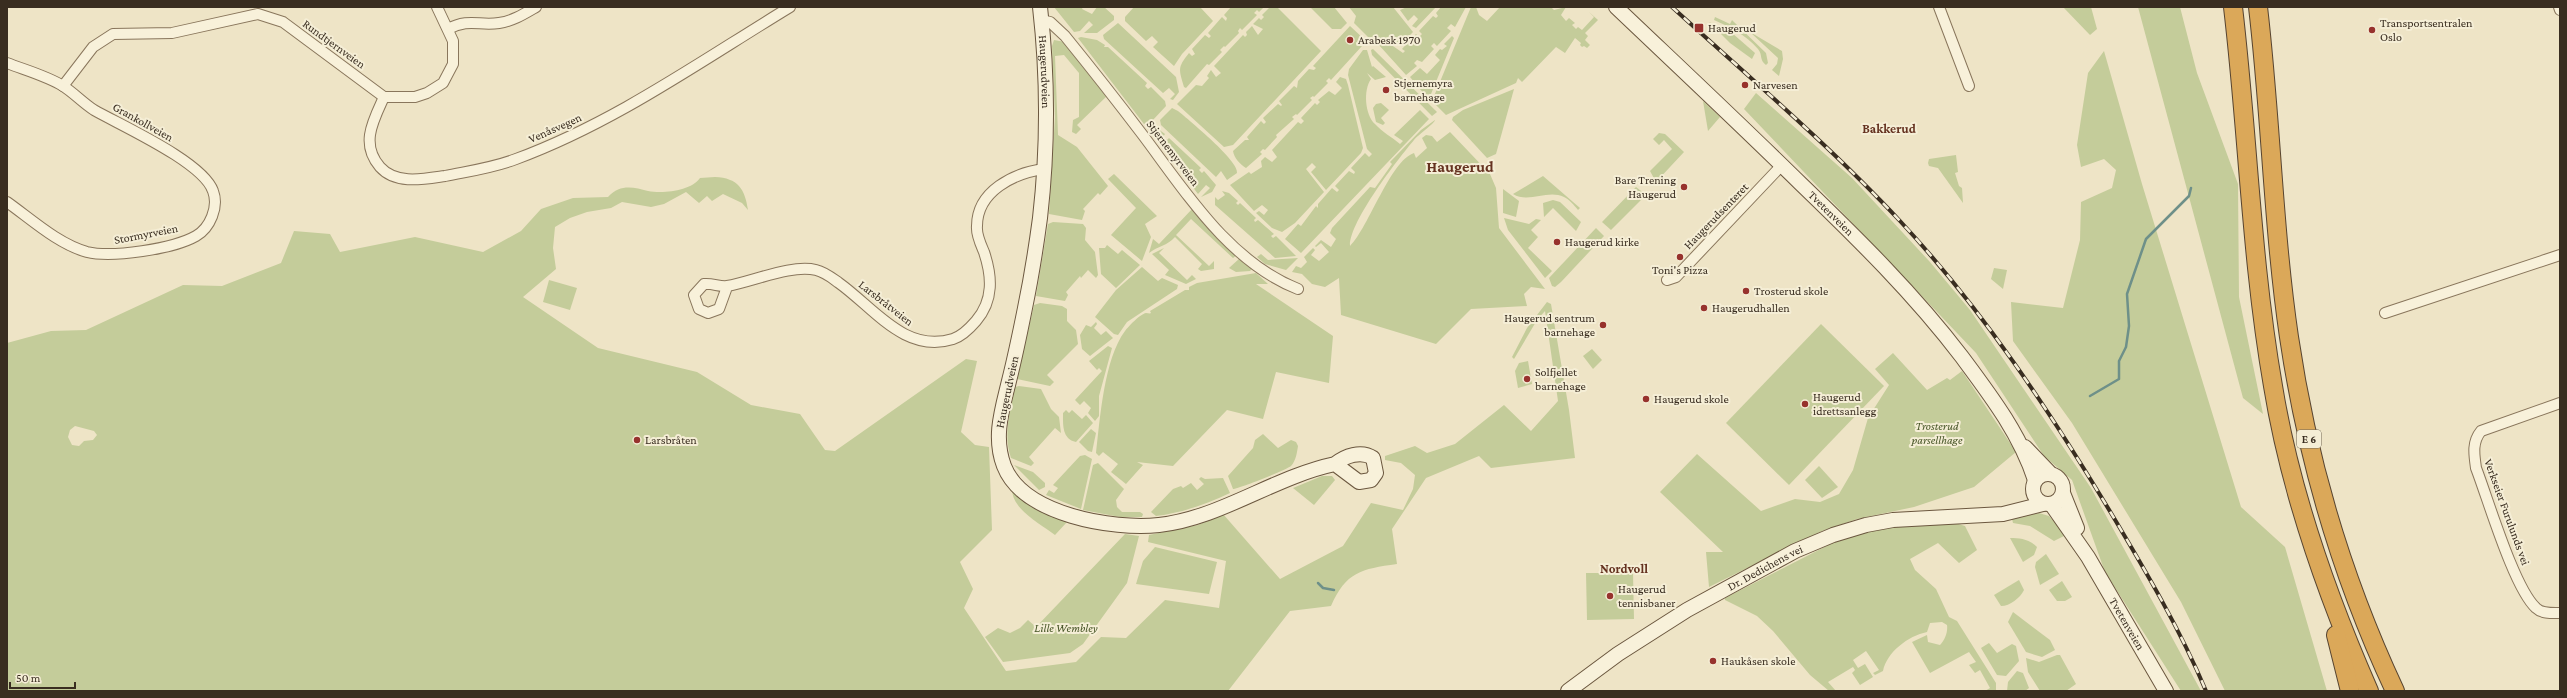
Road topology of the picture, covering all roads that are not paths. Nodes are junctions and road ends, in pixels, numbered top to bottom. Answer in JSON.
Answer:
{"nodes":[{"id":1,"x":437,"y":7,"type":"edge"},
{"id":2,"x":536,"y":7,"type":"edge"},
{"id":3,"x":790,"y":7,"type":"edge"},
{"id":4,"x":1616,"y":7,"type":"edge"},
{"id":5,"x":1938,"y":7,"type":"edge"},
{"id":6,"x":2233,"y":7,"type":"edge"},
{"id":7,"x":2258,"y":7,"type":"edge"},
{"id":8,"x":2559,"y":7,"type":"edge"},
{"id":9,"x":2560,"y":10,"type":"edge"},
{"id":10,"x":1041,"y":14,"type":"edge"},
{"id":11,"x":448,"y":29,"type":"junction"},
{"id":12,"x":7,"y":63,"type":"edge"},
{"id":13,"x":63,"y":86,"type":"junction"},
{"id":14,"x":1969,"y":86,"type":"dead end"},
{"id":15,"x":384,"y":97,"type":"junction"},
{"id":16,"x":1782,"y":165,"type":"junction"},
{"id":17,"x":1044,"y":169,"type":"junction"},
{"id":18,"x":209,"y":183,"type":"joint"},
{"id":19,"x":7,"y":202,"type":"edge"},
{"id":20,"x":2560,"y":255,"type":"edge"},
{"id":21,"x":1667,"y":280,"type":"dead end"},
{"id":22,"x":727,"y":286,"type":"dead end"},
{"id":23,"x":1298,"y":289,"type":"dead end"},
{"id":24,"x":2385,"y":312,"type":"dead end"},
{"id":25,"x":2560,"y":403,"type":"edge"},
{"id":26,"x":2033,"y":461,"type":"junction"},
{"id":27,"x":1335,"y":464,"type":"dead end"},
{"id":28,"x":2051,"y":474,"type":"junction"},
{"id":29,"x":2034,"y":485,"type":"junction"},
{"id":30,"x":2063,"y":493,"type":"junction"},
{"id":31,"x":2047,"y":504,"type":"junction"},
{"id":32,"x":1988,"y":513,"type":"junction"},
{"id":33,"x":2088,"y":556,"type":"junction"},
{"id":34,"x":2325,"y":584,"type":"junction"},
{"id":35,"x":2560,"y":613,"type":"edge"},
{"id":36,"x":1568,"y":691,"type":"edge"},
{"id":37,"x":2166,"y":691,"type":"edge"},
{"id":38,"x":2350,"y":691,"type":"edge"},
{"id":39,"x":2369,"y":691,"type":"edge"},
{"id":40,"x":2395,"y":691,"type":"edge"}],
"edges":[{"from":1,"to":11,"type":"street"},
{"from":2,"to":11,"type":"street"},
{"from":3,"to":15,"type":"street","name":"Venåsvegen"},
{"from":4,"to":16,"type":"street","name":"Tvetenveien"},
{"from":5,"to":14,"type":"street"},
{"from":6,"to":34,"type":"highway","number":"E 6"},
{"from":7,"to":40,"type":"highway","number":"E 6"},
{"from":8,"to":9,"type":"street"},
{"from":10,"to":17,"type":"street","name":"Haugerudveien"},
{"from":10,"to":23,"type":"street","name":"Stjernemyrveien"},
{"from":11,"to":15,"type":"street"},
{"from":12,"to":13,"type":"street"},
{"from":13,"to":15,"type":"street","name":"Rundtjernveien"},
{"from":13,"to":18,"type":"street","name":"Grankollveien"},
{"from":16,"to":21,"type":"street","name":"Haugerudsenteret"},
{"from":16,"to":26,"type":"street","name":"Tvetenveien"},
{"from":17,"to":22,"type":"street","name":"Larsbråtveien"},
{"from":17,"to":27,"type":"street","name":"Haugerudveien"},
{"from":18,"to":19,"type":"street","name":"Stormyrveien"},
{"from":20,"to":24,"type":"street"},
{"from":25,"to":35,"type":"street","name":"Verkseier Furulunds vei"},
{"from":26,"to":28,"type":"street","name":"Tvetenveien"},
{"from":26,"to":29,"type":"street","name":"Tvetenveien"},
{"from":28,"to":29,"type":"street"},
{"from":28,"to":30,"type":"street"},
{"from":29,"to":31,"type":"street"},
{"from":29,"to":32,"type":"street","name":"Dr. Dedichens vei"},
{"from":30,"to":31,"type":"street"},
{"from":30,"to":33,"type":"street","name":"Tvetenveien"},
{"from":31,"to":32,"type":"street","name":"Dr. Dedichens vei"},
{"from":31,"to":33,"type":"street","name":"Tvetenveien"},
{"from":32,"to":36,"type":"street","name":"Dr. Dedichens vei"},
{"from":33,"to":37,"type":"street","name":"Tvetenveien"},
{"from":34,"to":38,"type":"highway","number":"E 6"},
{"from":34,"to":39,"type":"highway","number":"E 6"}]}
